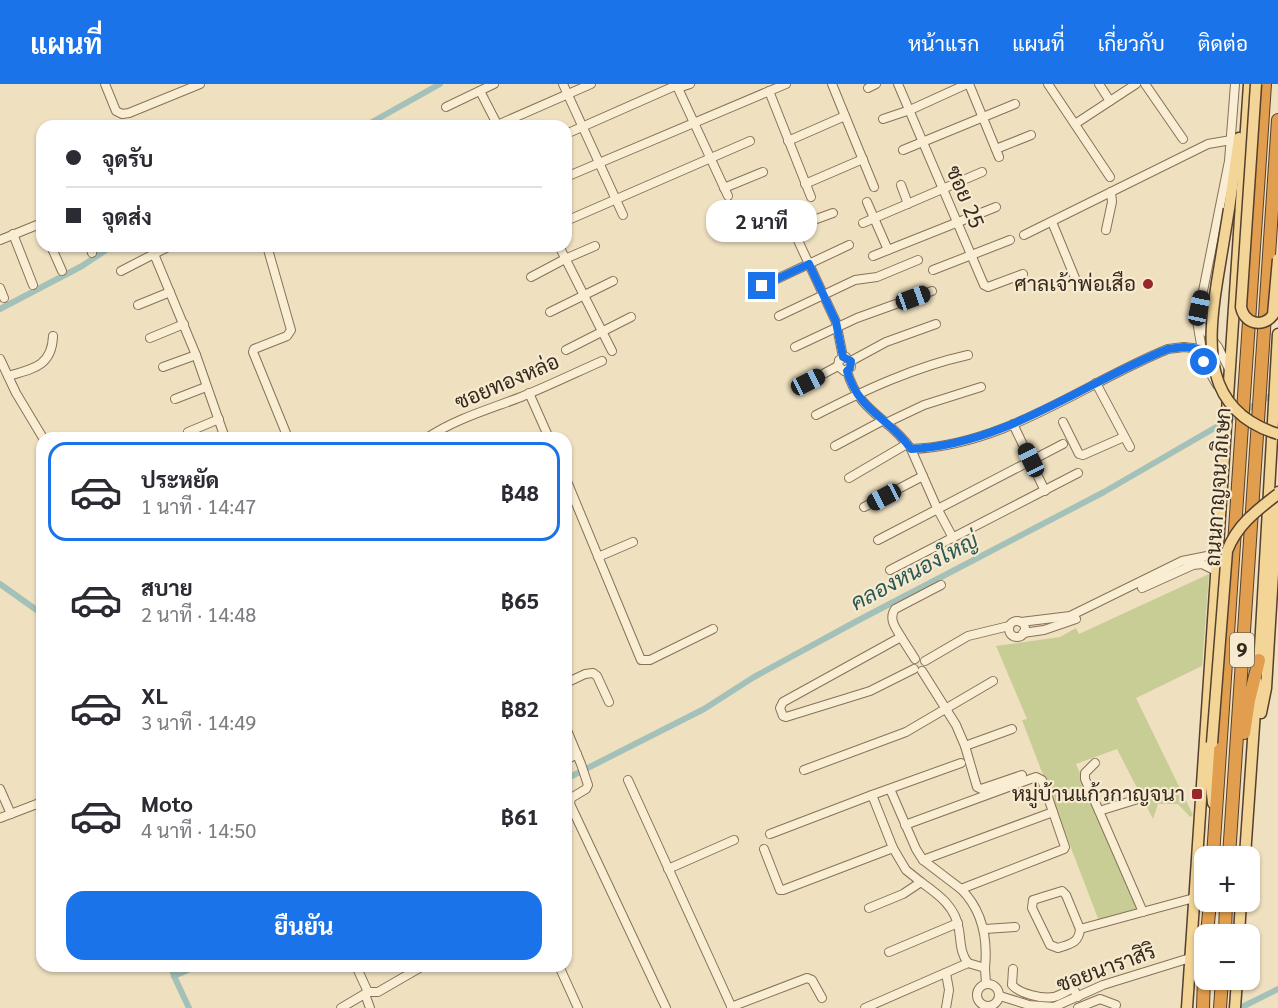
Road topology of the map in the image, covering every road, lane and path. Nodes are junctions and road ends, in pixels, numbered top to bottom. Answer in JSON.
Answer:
{"nodes":[{"id":1,"x":105,"y":84,"type":"edge"},
{"id":2,"x":200,"y":84,"type":"edge"},
{"id":3,"x":494,"y":84,"type":"edge"},
{"id":4,"x":563,"y":84,"type":"edge"},
{"id":5,"x":591,"y":84,"type":"edge"},
{"id":6,"x":690,"y":84,"type":"edge"},
{"id":7,"x":786,"y":84,"type":"edge"},
{"id":8,"x":832,"y":84,"type":"edge"},
{"id":9,"x":898,"y":84,"type":"edge"},
{"id":10,"x":968,"y":84,"type":"edge"},
{"id":11,"x":1048,"y":84,"type":"edge"},
{"id":12,"x":1099,"y":84,"type":"edge"},
{"id":13,"x":1136,"y":84,"type":"edge"},
{"id":14,"x":1145,"y":84,"type":"edge"},
{"id":15,"x":1235,"y":84,"type":"edge"},
{"id":16,"x":1248,"y":84,"type":"edge"},
{"id":17,"x":1256,"y":84,"type":"edge"},
{"id":18,"x":1265,"y":84,"type":"edge"},
{"id":19,"x":677,"y":86,"type":"edge"},
{"id":20,"x":480,"y":91,"type":"junction"},
{"id":21,"x":769,"y":91,"type":"junction"},
{"id":22,"x":567,"y":94,"type":"junction"},
{"id":23,"x":1110,"y":101,"type":"junction"},
{"id":24,"x":1015,"y":104,"type":"dead end"},
{"id":25,"x":446,"y":107,"type":"dead end"},
{"id":26,"x":910,"y":110,"type":"junction"},
{"id":27,"x":845,"y":116,"type":"junction"},
{"id":28,"x":982,"y":117,"type":"junction"},
{"id":29,"x":883,"y":119,"type":"dead end"},
{"id":30,"x":493,"y":120,"type":"edge"},
{"id":31,"x":509,"y":120,"type":"edge"},
{"id":32,"x":1278,"y":120,"type":"edge"},
{"id":33,"x":693,"y":122,"type":"junction"},
{"id":34,"x":1075,"y":124,"type":"junction"},
{"id":35,"x":582,"y":127,"type":"junction"},
{"id":36,"x":572,"y":131,"type":"edge"},
{"id":37,"x":1031,"y":135,"type":"dead end"},
{"id":38,"x":1183,"y":139,"type":"dead end"},
{"id":39,"x":1231,"y":140,"type":"junction"},
{"id":40,"x":750,"y":141,"type":"dead end"},
{"id":41,"x":788,"y":141,"type":"junction"},
{"id":42,"x":922,"y":142,"type":"junction"},
{"id":43,"x":903,"y":150,"type":"dead end"},
{"id":44,"x":710,"y":159,"type":"junction"},
{"id":45,"x":863,"y":159,"type":"junction"},
{"id":46,"x":599,"y":163,"type":"junction"},
{"id":47,"x":763,"y":172,"type":"dead end"},
{"id":48,"x":982,"y":172,"type":"dead end"},
{"id":49,"x":572,"y":174,"type":"edge"},
{"id":50,"x":1110,"y":177,"type":"dead end"},
{"id":51,"x":805,"y":184,"type":"junction"},
{"id":52,"x":901,"y":184,"type":"dead end"},
{"id":53,"x":874,"y":187,"type":"dead end"},
{"id":54,"x":943,"y":189,"type":"junction"},
{"id":55,"x":1111,"y":192,"type":"junction"},
{"id":56,"x":811,"y":197,"type":"dead end"},
{"id":57,"x":615,"y":200,"type":"junction"},
{"id":58,"x":867,"y":202,"type":"dead end"},
{"id":59,"x":908,"y":204,"type":"junction"},
{"id":60,"x":996,"y":207,"type":"dead end"},
{"id":61,"x":833,"y":213,"type":"dead end"},
{"id":62,"x":622,"y":215,"type":"dead end"},
{"id":63,"x":572,"y":218,"type":"edge"},
{"id":64,"x":874,"y":218,"type":"junction"},
{"id":65,"x":1052,"y":222,"type":"junction"},
{"id":66,"x":863,"y":223,"type":"dead end"},
{"id":67,"x":957,"y":223,"type":"junction"},
{"id":68,"x":36,"y":225,"type":"edge"},
{"id":69,"x":1106,"y":230,"type":"dead end"},
{"id":70,"x":13,"y":234,"type":"junction"},
{"id":71,"x":1024,"y":235,"type":"dead end"},
{"id":72,"x":0,"y":240,"type":"edge"},
{"id":73,"x":1010,"y":240,"type":"dead end"},
{"id":74,"x":849,"y":245,"type":"dead end"},
{"id":75,"x":596,"y":246,"type":"dead end"},
{"id":76,"x":888,"y":250,"type":"junction"},
{"id":77,"x":54,"y":252,"type":"edge"},
{"id":78,"x":158,"y":252,"type":"edge"},
{"id":79,"x":269,"y":252,"type":"edge"},
{"id":80,"x":561,"y":252,"type":"edge"},
{"id":81,"x":154,"y":254,"type":"junction"},
{"id":82,"x":970,"y":255,"type":"junction"},
{"id":83,"x":873,"y":256,"type":"dead end"},
{"id":84,"x":565,"y":259,"type":"junction"},
{"id":85,"x":1278,"y":259,"type":"edge"},
{"id":86,"x":918,"y":260,"type":"dead end"},
{"id":87,"x":809,"y":264,"type":"junction"},
{"id":88,"x":933,"y":270,"type":"dead end"},
{"id":89,"x":62,"y":271,"type":"dead end"},
{"id":90,"x":121,"y":271,"type":"dead end"},
{"id":91,"x":1023,"y":274,"type":"dead end"},
{"id":92,"x":531,"y":277,"type":"dead end"},
{"id":93,"x":1075,"y":278,"type":"dead end"},
{"id":94,"x":613,"y":281,"type":"dead end"},
{"id":95,"x":33,"y":285,"type":"dead end"},
{"id":96,"x":762,"y":286,"type":"dead end"},
{"id":97,"x":0,"y":288,"type":"edge"},
{"id":98,"x":932,"y":291,"type":"dead end"},
{"id":99,"x":170,"y":292,"type":"junction"},
{"id":100,"x":824,"y":294,"type":"junction"},
{"id":101,"x":584,"y":296,"type":"junction"},
{"id":102,"x":4,"y":298,"type":"dead end"},
{"id":103,"x":138,"y":305,"type":"dead end"},
{"id":104,"x":550,"y":312,"type":"dead end"},
{"id":105,"x":779,"y":316,"type":"dead end"},
{"id":106,"x":631,"y":317,"type":"dead end"},
{"id":107,"x":1197,"y":321,"type":"junction"},
{"id":108,"x":184,"y":324,"type":"junction"},
{"id":109,"x":936,"y":324,"type":"dead end"},
{"id":110,"x":837,"y":327,"type":"junction"},
{"id":111,"x":602,"y":332,"type":"junction"},
{"id":112,"x":1278,"y":334,"type":"edge"},
{"id":113,"x":53,"y":336,"type":"dead end"},
{"id":114,"x":150,"y":338,"type":"dead end"},
{"id":115,"x":795,"y":347,"type":"dead end"},
{"id":116,"x":1201,"y":349,"type":"junction"},
{"id":117,"x":566,"y":350,"type":"dead end"},
{"id":118,"x":612,"y":351,"type":"dead end"},
{"id":119,"x":196,"y":355,"type":"junction"},
{"id":120,"x":968,"y":355,"type":"dead end"},
{"id":121,"x":0,"y":359,"type":"edge"},
{"id":122,"x":847,"y":359,"type":"junction"},
{"id":123,"x":602,"y":361,"type":"dead end"},
{"id":124,"x":838,"y":366,"type":"junction"},
{"id":125,"x":163,"y":368,"type":"dead end"},
{"id":126,"x":1229,"y":369,"type":"junction"},
{"id":127,"x":847,"y":371,"type":"junction"},
{"id":128,"x":8,"y":376,"type":"junction"},
{"id":129,"x":808,"y":382,"type":"dead end"},
{"id":130,"x":1096,"y":383,"type":"junction"},
{"id":131,"x":206,"y":387,"type":"junction"},
{"id":132,"x":981,"y":387,"type":"dead end"},
{"id":133,"x":1228,"y":390,"type":"junction"},
{"id":134,"x":529,"y":393,"type":"junction"},
{"id":135,"x":856,"y":395,"type":"junction"},
{"id":136,"x":175,"y":399,"type":"dead end"},
{"id":137,"x":816,"y":415,"type":"dead end"},
{"id":138,"x":219,"y":419,"type":"junction"},
{"id":139,"x":884,"y":422,"type":"junction"},
{"id":140,"x":1063,"y":422,"type":"dead end"},
{"id":141,"x":1013,"y":424,"type":"junction"},
{"id":142,"x":40,"y":432,"type":"edge"},
{"id":143,"x":188,"y":432,"type":"dead end"},
{"id":144,"x":223,"y":432,"type":"edge"},
{"id":145,"x":286,"y":432,"type":"edge"},
{"id":146,"x":439,"y":432,"type":"edge"},
{"id":147,"x":546,"y":432,"type":"edge"},
{"id":148,"x":1275,"y":433,"type":"edge"},
{"id":149,"x":1124,"y":437,"type":"junction"},
{"id":150,"x":1063,"y":444,"type":"dead end"},
{"id":151,"x":835,"y":446,"type":"dead end"},
{"id":152,"x":1271,"y":446,"type":"junction"},
{"id":153,"x":909,"y":447,"type":"junction"},
{"id":154,"x":1130,"y":447,"type":"dead end"},
{"id":155,"x":1031,"y":460,"type":"junction"},
{"id":156,"x":1278,"y":464,"type":"edge"},
{"id":157,"x":1078,"y":473,"type":"dead end"},
{"id":158,"x":923,"y":476,"type":"junction"},
{"id":159,"x":849,"y":478,"type":"dead end"},
{"id":160,"x":1045,"y":491,"type":"junction"},
{"id":161,"x":572,"y":493,"type":"edge"},
{"id":162,"x":1278,"y":493,"type":"edge"},
{"id":163,"x":864,"y":507,"type":"dead end"},
{"id":164,"x":937,"y":508,"type":"junction"},
{"id":165,"x":1278,"y":534,"type":"edge"},
{"id":166,"x":953,"y":538,"type":"junction"},
{"id":167,"x":878,"y":540,"type":"dead end"},
{"id":168,"x":633,"y":542,"type":"dead end"},
{"id":169,"x":1274,"y":549,"type":"junction"},
{"id":170,"x":1217,"y":554,"type":"junction"},
{"id":171,"x":598,"y":557,"type":"junction"},
{"id":172,"x":890,"y":570,"type":"dead end"},
{"id":173,"x":1216,"y":571,"type":"junction"},
{"id":174,"x":1148,"y":582,"type":"junction"},
{"id":175,"x":941,"y":585,"type":"dead end"},
{"id":176,"x":1275,"y":598,"type":"edge"},
{"id":177,"x":1073,"y":617,"type":"junction"},
{"id":178,"x":1274,"y":618,"type":"edge"},
{"id":179,"x":1022,"y":622,"type":"junction"},
{"id":180,"x":1009,"y":626,"type":"junction"},
{"id":181,"x":713,"y":629,"type":"dead end"},
{"id":182,"x":1023,"y":633,"type":"junction"},
{"id":183,"x":901,"y":637,"type":"junction"},
{"id":184,"x":1259,"y":660,"type":"junction"},
{"id":185,"x":919,"y":665,"type":"junction"},
{"id":186,"x":572,"y":680,"type":"edge"},
{"id":187,"x":993,"y":681,"type":"dead end"},
{"id":188,"x":609,"y":702,"type":"dead end"},
{"id":189,"x":946,"y":708,"type":"junction"},
{"id":190,"x":1012,"y":729,"type":"dead end"},
{"id":191,"x":1253,"y":741,"type":"junction"},
{"id":192,"x":572,"y":742,"type":"edge"},
{"id":193,"x":965,"y":746,"type":"junction"},
{"id":194,"x":577,"y":754,"type":"junction"},
{"id":195,"x":572,"y":757,"type":"edge"},
{"id":196,"x":962,"y":763,"type":"dead end"},
{"id":197,"x":1095,"y":763,"type":"dead end"},
{"id":198,"x":804,"y":770,"type":"dead end"},
{"id":199,"x":1022,"y":775,"type":"dead end"},
{"id":200,"x":1210,"y":775,"type":"junction"},
{"id":201,"x":628,"y":780,"type":"dead end"},
{"id":202,"x":1234,"y":784,"type":"junction"},
{"id":203,"x":0,"y":789,"type":"edge"},
{"id":204,"x":890,"y":789,"type":"junction"},
{"id":205,"x":872,"y":795,"type":"junction"},
{"id":206,"x":572,"y":797,"type":"edge"},
{"id":207,"x":1138,"y":799,"type":"dead end"},
{"id":208,"x":36,"y":804,"type":"edge"},
{"id":209,"x":572,"y":808,"type":"edge"},
{"id":210,"x":1099,"y":811,"type":"junction"},
{"id":211,"x":1053,"y":812,"type":"junction"},
{"id":212,"x":11,"y":814,"type":"junction"},
{"id":213,"x":0,"y":818,"type":"edge"},
{"id":214,"x":905,"y":825,"type":"junction"},
{"id":215,"x":1199,"y":825,"type":"junction"},
{"id":216,"x":1215,"y":827,"type":"junction"},
{"id":217,"x":770,"y":834,"type":"dead end"},
{"id":218,"x":734,"y":840,"type":"dead end"},
{"id":219,"x":1198,"y":846,"type":"edge"},
{"id":220,"x":1214,"y":846,"type":"edge"},
{"id":221,"x":1230,"y":846,"type":"edge"},
{"id":222,"x":1246,"y":846,"type":"edge"},
{"id":223,"x":893,"y":848,"type":"junction"},
{"id":224,"x":764,"y":849,"type":"dead end"},
{"id":225,"x":923,"y":860,"type":"junction"},
{"id":226,"x":668,"y":869,"type":"junction"},
{"id":227,"x":921,"y":882,"type":"junction"},
{"id":228,"x":961,"y":889,"type":"junction"},
{"id":229,"x":1194,"y":898,"type":"joint"},
{"id":230,"x":869,"y":908,"type":"dead end"},
{"id":231,"x":1143,"y":912,"type":"junction"},
{"id":232,"x":958,"y":923,"type":"junction"},
{"id":233,"x":1015,"y":927,"type":"dead end"},
{"id":234,"x":1080,"y":928,"type":"junction"},
{"id":235,"x":985,"y":929,"type":"junction"},
{"id":236,"x":889,"y":952,"type":"dead end"},
{"id":237,"x":1190,"y":958,"type":"junction"},
{"id":238,"x":968,"y":963,"type":"junction"},
{"id":239,"x":986,"y":968,"type":"junction"},
{"id":240,"x":1013,"y":969,"type":"dead end"},
{"id":241,"x":358,"y":972,"type":"edge"},
{"id":242,"x":413,"y":972,"type":"edge"},
{"id":243,"x":562,"y":972,"type":"edge"},
{"id":244,"x":946,"y":973,"type":"junction"},
{"id":245,"x":986,"y":984,"type":"junction"},
{"id":246,"x":1203,"y":990,"type":"edge"},
{"id":247,"x":1222,"y":990,"type":"edge"},
{"id":248,"x":1236,"y":990,"type":"edge"},
{"id":249,"x":366,"y":993,"type":"junction"},
{"id":250,"x":1000,"y":996,"type":"junction"},
{"id":251,"x":1077,"y":997,"type":"junction"},
{"id":252,"x":822,"y":998,"type":"dead end"},
{"id":253,"x":977,"y":1004,"type":"edge"},
{"id":254,"x":1018,"y":1005,"type":"edge"},
{"id":255,"x":1116,"y":1005,"type":"dead end"},
{"id":256,"x":1187,"y":1006,"type":"edge"},
{"id":257,"x":732,"y":1007,"type":"edge"},
{"id":258,"x":949,"y":1007,"type":"edge"},
{"id":259,"x":341,"y":1008,"type":"edge"},
{"id":260,"x":370,"y":1008,"type":"edge"},
{"id":261,"x":578,"y":1008,"type":"edge"},
{"id":262,"x":666,"y":1008,"type":"edge"},
{"id":263,"x":865,"y":1008,"type":"edge"},
{"id":264,"x":1080,"y":1008,"type":"edge"},
{"id":265,"x":1203,"y":1008,"type":"edge"},
{"id":266,"x":1220,"y":1008,"type":"edge"},
{"id":267,"x":1235,"y":1008,"type":"edge"}],
"edges":[{"from":1,"to":2,"type":"street"},
{"from":3,"to":20,"type":"street"},
{"from":4,"to":22,"type":"street"},
{"from":5,"to":22,"type":"street"},
{"from":6,"to":19,"type":"street"},
{"from":7,"to":21,"type":"street"},
{"from":8,"to":27,"type":"street"},
{"from":9,"to":26,"type":"street","name":"ซอย 25"},
{"from":10,"to":26,"type":"street"},
{"from":10,"to":28,"type":"street"},
{"from":11,"to":34,"type":"street"},
{"from":12,"to":23,"type":"street"},
{"from":13,"to":23,"type":"street"},
{"from":14,"to":38,"type":"street"},
{"from":15,"to":39,"type":"street"},
{"from":16,"to":126,"type":"main road"},
{"from":16,"to":148,"type":"main road","bridge":true},
{"from":17,"to":85,"type":"main road","bridge":true},
{"from":18,"to":216,"type":"highway","name":"ถนนกาญจนาภิเษก","number":"9"},
{"from":19,"to":33,"type":"street"},
{"from":19,"to":35,"type":"street"},
{"from":20,"to":25,"type":"street"},
{"from":20,"to":30,"type":"street"},
{"from":21,"to":33,"type":"street"},
{"from":21,"to":41,"type":"street"},
{"from":22,"to":31,"type":"street"},
{"from":22,"to":35,"type":"street"},
{"from":23,"to":34,"type":"street"},
{"from":24,"to":28,"type":"street"},
{"from":26,"to":29,"type":"street"},
{"from":26,"to":42,"type":"street","name":"ซอย 25"},
{"from":27,"to":41,"type":"street"},
{"from":27,"to":45,"type":"street"},
{"from":28,"to":37,"type":"street"},
{"from":28,"to":42,"type":"street"},
{"from":32,"to":202,"type":"highway","name":"ถนนกาญจนาภิเษก","number":"9"},
{"from":33,"to":44,"type":"street"},
{"from":33,"to":46,"type":"street"},
{"from":34,"to":50,"type":"street"},
{"from":35,"to":36,"type":"street"},
{"from":35,"to":46,"type":"street"},
{"from":39,"to":55,"type":"street"},
{"from":39,"to":107,"type":"street"},
{"from":40,"to":44,"type":"street"},
{"from":41,"to":51,"type":"street"},
{"from":42,"to":43,"type":"street"},
{"from":42,"to":54,"type":"street","name":"ซอย 25"},
{"from":44,"to":47,"type":"street"},
{"from":44,"to":57,"type":"street"},
{"from":45,"to":51,"type":"street"},
{"from":45,"to":53,"type":"street"},
{"from":46,"to":49,"type":"street"},
{"from":46,"to":57,"type":"street"},
{"from":48,"to":54,"type":"street"},
{"from":51,"to":56,"type":"street"},
{"from":52,"to":59,"type":"street"},
{"from":54,"to":59,"type":"street"},
{"from":54,"to":67,"type":"street","name":"ซอย 25"},
{"from":55,"to":65,"type":"street"},
{"from":55,"to":69,"type":"street"},
{"from":57,"to":62,"type":"street"},
{"from":57,"to":63,"type":"street"},
{"from":58,"to":64,"type":"street"},
{"from":59,"to":64,"type":"street"},
{"from":60,"to":67,"type":"street"},
{"from":61,"to":87,"type":"street"},
{"from":64,"to":66,"type":"street"},
{"from":64,"to":76,"type":"street"},
{"from":65,"to":71,"type":"street"},
{"from":65,"to":93,"type":"street"},
{"from":67,"to":76,"type":"street"},
{"from":67,"to":82,"type":"street","name":"ซอย 25"},
{"from":68,"to":70,"type":"street"},
{"from":70,"to":72,"type":"street"},
{"from":70,"to":95,"type":"street"},
{"from":73,"to":82,"type":"street"},
{"from":74,"to":87,"type":"street"},
{"from":75,"to":84,"type":"street"},
{"from":76,"to":83,"type":"street"},
{"from":77,"to":89,"type":"street"},
{"from":78,"to":81,"type":"street"},
{"from":79,"to":145,"type":"street"},
{"from":80,"to":84,"type":"street"},
{"from":81,"to":90,"type":"street"},
{"from":81,"to":99,"type":"street"},
{"from":82,"to":88,"type":"street"},
{"from":82,"to":91,"type":"street","name":"ซอย 25"},
{"from":84,"to":92,"type":"street"},
{"from":84,"to":101,"type":"street"},
{"from":86,"to":100,"type":"street"},
{"from":87,"to":96,"type":"street"},
{"from":87,"to":100,"type":"street"},
{"from":94,"to":101,"type":"street"},
{"from":97,"to":102,"type":"street"},
{"from":98,"to":110,"type":"street"},
{"from":99,"to":103,"type":"street"},
{"from":99,"to":108,"type":"street"},
{"from":100,"to":105,"type":"street"},
{"from":100,"to":110,"type":"street"},
{"from":101,"to":104,"type":"street"},
{"from":101,"to":111,"type":"street"},
{"from":106,"to":111,"type":"street"},
{"from":107,"to":116,"type":"street"},
{"from":107,"to":126,"type":"street"},
{"from":108,"to":114,"type":"street"},
{"from":108,"to":119,"type":"street"},
{"from":109,"to":122,"type":"street"},
{"from":110,"to":115,"type":"street"},
{"from":110,"to":122,"type":"street"},
{"from":111,"to":117,"type":"street"},
{"from":111,"to":118,"type":"street"},
{"from":112,"to":148,"type":"main road"},
{"from":113,"to":128,"type":"street"},
{"from":116,"to":130,"type":"street"},
{"from":116,"to":133,"type":"street"},
{"from":119,"to":125,"type":"street"},
{"from":119,"to":131,"type":"street"},
{"from":120,"to":135,"type":"street"},
{"from":121,"to":128,"type":"street"},
{"from":122,"to":124,"type":"street"},
{"from":122,"to":127,"type":"street"},
{"from":123,"to":134,"type":"street","name":"ซอยทองหล่อ"},
{"from":124,"to":127,"type":"street"},
{"from":124,"to":129,"type":"street"},
{"from":126,"to":133,"type":"main road"},
{"from":127,"to":135,"type":"street"},
{"from":128,"to":142,"type":"street"},
{"from":130,"to":141,"type":"street"},
{"from":130,"to":149,"type":"street"},
{"from":131,"to":136,"type":"street"},
{"from":131,"to":138,"type":"street"},
{"from":132,"to":139,"type":"street"},
{"from":133,"to":170,"type":"main road"},
{"from":134,"to":146,"type":"street","name":"ซอยทองหล่อ"},
{"from":134,"to":147,"type":"street"},
{"from":135,"to":137,"type":"street"},
{"from":135,"to":139,"type":"street"},
{"from":138,"to":143,"type":"street"},
{"from":138,"to":144,"type":"street"},
{"from":139,"to":151,"type":"street"},
{"from":139,"to":153,"type":"street"},
{"from":140,"to":149,"type":"street"},
{"from":141,"to":153,"type":"street"},
{"from":141,"to":155,"type":"street"},
{"from":148,"to":152,"type":"main road"},
{"from":149,"to":154,"type":"street"},
{"from":150,"to":155,"type":"street"},
{"from":152,"to":156,"type":"main road"},
{"from":152,"to":184,"type":"main road"},
{"from":153,"to":158,"type":"street"},
{"from":153,"to":159,"type":"street"},
{"from":155,"to":160,"type":"street"},
{"from":155,"to":164,"type":"street"},
{"from":157,"to":160,"type":"street"},
{"from":158,"to":163,"type":"street"},
{"from":158,"to":164,"type":"street"},
{"from":160,"to":166,"type":"street"},
{"from":161,"to":171,"type":"street"},
{"from":162,"to":169,"type":"main road"},
{"from":162,"to":200,"type":"main road","bridge":true},
{"from":164,"to":166,"type":"street"},
{"from":164,"to":167,"type":"street"},
{"from":165,"to":169,"type":"main road"},
{"from":166,"to":172,"type":"street"},
{"from":168,"to":171,"type":"street"},
{"from":169,"to":176,"type":"main road"},
{"from":170,"to":173,"type":"main road"},
{"from":170,"to":174,"type":"street"},
{"from":171,"to":181,"type":"street"},
{"from":173,"to":174,"type":"street"},
{"from":173,"to":215,"type":"main road"},
{"from":174,"to":177,"type":"street"},
{"from":175,"to":183,"type":"street"},
{"from":176,"to":178,"type":"main road"},
{"from":177,"to":179,"type":"street"},
{"from":177,"to":182,"type":"street"},
{"from":178,"to":191,"type":"main road"},
{"from":179,"to":180,"type":"street"},
{"from":179,"to":182,"type":"street"},
{"from":180,"to":182,"type":"street"},
{"from":180,"to":185,"type":"street"},
{"from":183,"to":185,"type":"street"},
{"from":183,"to":185,"type":"street"},
{"from":184,"to":191,"type":"main road"},
{"from":184,"to":202,"type":"highway"},
{"from":185,"to":189,"type":"street"},
{"from":186,"to":188,"type":"street"},
{"from":187,"to":189,"type":"street"},
{"from":189,"to":193,"type":"street"},
{"from":189,"to":198,"type":"street"},
{"from":190,"to":193,"type":"street"},
{"from":191,"to":222,"type":"main road"},
{"from":192,"to":194,"type":"street"},
{"from":193,"to":199,"type":"street"},
{"from":194,"to":195,"type":"street"},
{"from":194,"to":206,"type":"street"},
{"from":196,"to":204,"type":"street"},
{"from":197,"to":210,"type":"street"},
{"from":200,"to":215,"type":"main road"},
{"from":200,"to":216,"type":"main road"},
{"from":201,"to":226,"type":"street"},
{"from":202,"to":221,"type":"highway","name":"ถนนกาญจนาภิเษก","number":"9"},
{"from":203,"to":212,"type":"street"},
{"from":204,"to":205,"type":"street"},
{"from":204,"to":214,"type":"street"},
{"from":205,"to":217,"type":"street"},
{"from":205,"to":223,"type":"street"},
{"from":207,"to":210,"type":"street"},
{"from":208,"to":212,"type":"street"},
{"from":209,"to":262,"type":"street"},
{"from":210,"to":231,"type":"street"},
{"from":211,"to":214,"type":"street"},
{"from":211,"to":225,"type":"street"},
{"from":211,"to":228,"type":"street"},
{"from":212,"to":213,"type":"street"},
{"from":214,"to":225,"type":"street"},
{"from":215,"to":219,"type":"main road"},
{"from":216,"to":220,"type":"highway","name":"ถนนกาญจนาภิเษก","number":"9"},
{"from":218,"to":226,"type":"street"},
{"from":223,"to":224,"type":"street"},
{"from":223,"to":227,"type":"street"},
{"from":225,"to":228,"type":"street"},
{"from":226,"to":257,"type":"street"},
{"from":227,"to":230,"type":"street"},
{"from":227,"to":232,"type":"street"},
{"from":228,"to":235,"type":"street"},
{"from":229,"to":231,"type":"street"},
{"from":229,"to":237,"type":"main road"},
{"from":231,"to":234,"type":"street"},
{"from":232,"to":236,"type":"street"},
{"from":232,"to":238,"type":"street"},
{"from":233,"to":235,"type":"street"},
{"from":234,"to":234,"type":"street"},
{"from":235,"to":239,"type":"street"},
{"from":237,"to":251,"type":"street","name":"ซอยนาราสิริ"},
{"from":237,"to":256,"type":"main road"},
{"from":238,"to":239,"type":"street"},
{"from":238,"to":244,"type":"street"},
{"from":239,"to":245,"type":"street"},
{"from":240,"to":251,"type":"street"},
{"from":241,"to":249,"type":"street"},
{"from":242,"to":249,"type":"street"},
{"from":243,"to":261,"type":"street"},
{"from":244,"to":258,"type":"street"},
{"from":244,"to":263,"type":"street"},
{"from":245,"to":250,"type":"street","name":"ซอยนาราสิริ"},
{"from":245,"to":253,"type":"street","name":"ซอยนาราสิริ"},
{"from":246,"to":265,"type":"highway"},
{"from":247,"to":266,"type":"highway"},
{"from":248,"to":267,"type":"main road"},
{"from":249,"to":259,"type":"street"},
{"from":249,"to":260,"type":"street"},
{"from":250,"to":253,"type":"street","name":"ซอยนาราสิริ"},
{"from":250,"to":254,"type":"street","name":"ซอยนาราสิริ"},
{"from":251,"to":254,"type":"street","name":"ซอยนาราสิริ"},
{"from":251,"to":264,"type":"street"},
{"from":252,"to":257,"type":"street"},
{"from":255,"to":264,"type":"street"}]}
